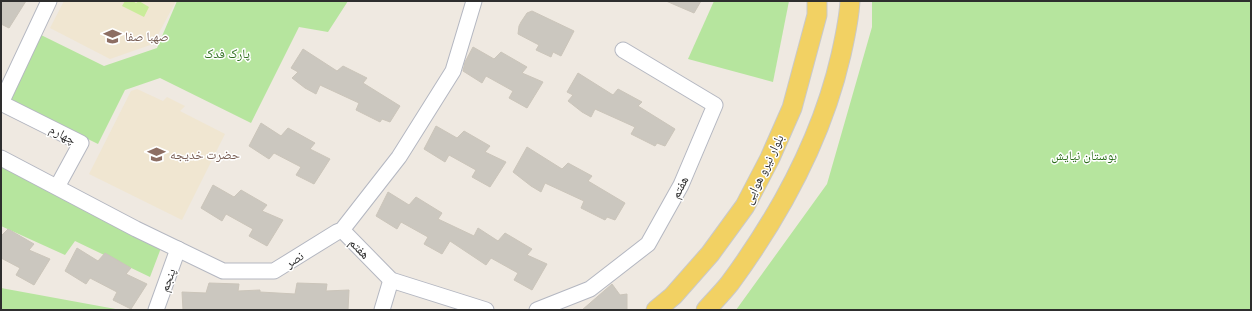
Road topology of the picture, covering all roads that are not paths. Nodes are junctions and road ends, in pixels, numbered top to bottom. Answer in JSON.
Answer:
{"nodes":[{"id":1,"x":49,"y":1,"type":"edge"},
{"id":2,"x":474,"y":1,"type":"edge"},
{"id":3,"x":817,"y":1,"type":"edge"},
{"id":4,"x":850,"y":1,"type":"edge"},
{"id":5,"x":624,"y":50,"type":"dead end"},
{"id":6,"x":1,"y":103,"type":"edge"},
{"id":7,"x":1,"y":158,"type":"edge"},
{"id":8,"x":57,"y":187,"type":"junction"},
{"id":9,"x":342,"y":230,"type":"junction"},
{"id":10,"x":178,"y":249,"type":"junction"},
{"id":11,"x":391,"y":280,"type":"junction"},
{"id":12,"x":156,"y":310,"type":"edge"},
{"id":13,"x":382,"y":310,"type":"edge"},
{"id":14,"x":486,"y":310,"type":"edge"},
{"id":15,"x":536,"y":310,"type":"edge"},
{"id":16,"x":656,"y":310,"type":"edge"},
{"id":17,"x":706,"y":310,"type":"edge"}],
"edges":[{"from":1,"to":6,"type":"street","name":"چهارم"},
{"from":2,"to":9,"type":"street","name":"نصر"},
{"from":3,"to":16,"type":"main road","name":"بلوار نیرو هوایی"},
{"from":4,"to":17,"type":"main road"},
{"from":5,"to":15,"type":"street","name":"هفتم"},
{"from":6,"to":8,"type":"street","name":"چهارم"},
{"from":7,"to":8,"type":"street","name":"نصر"},
{"from":8,"to":10,"type":"street","name":"نصر"},
{"from":9,"to":10,"type":"street","name":"نصر"},
{"from":9,"to":11,"type":"street","name":"هفتم"},
{"from":10,"to":12,"type":"street","name":"پنجم"},
{"from":11,"to":13,"type":"street"},
{"from":11,"to":14,"type":"street","name":"هفتم"}]}
